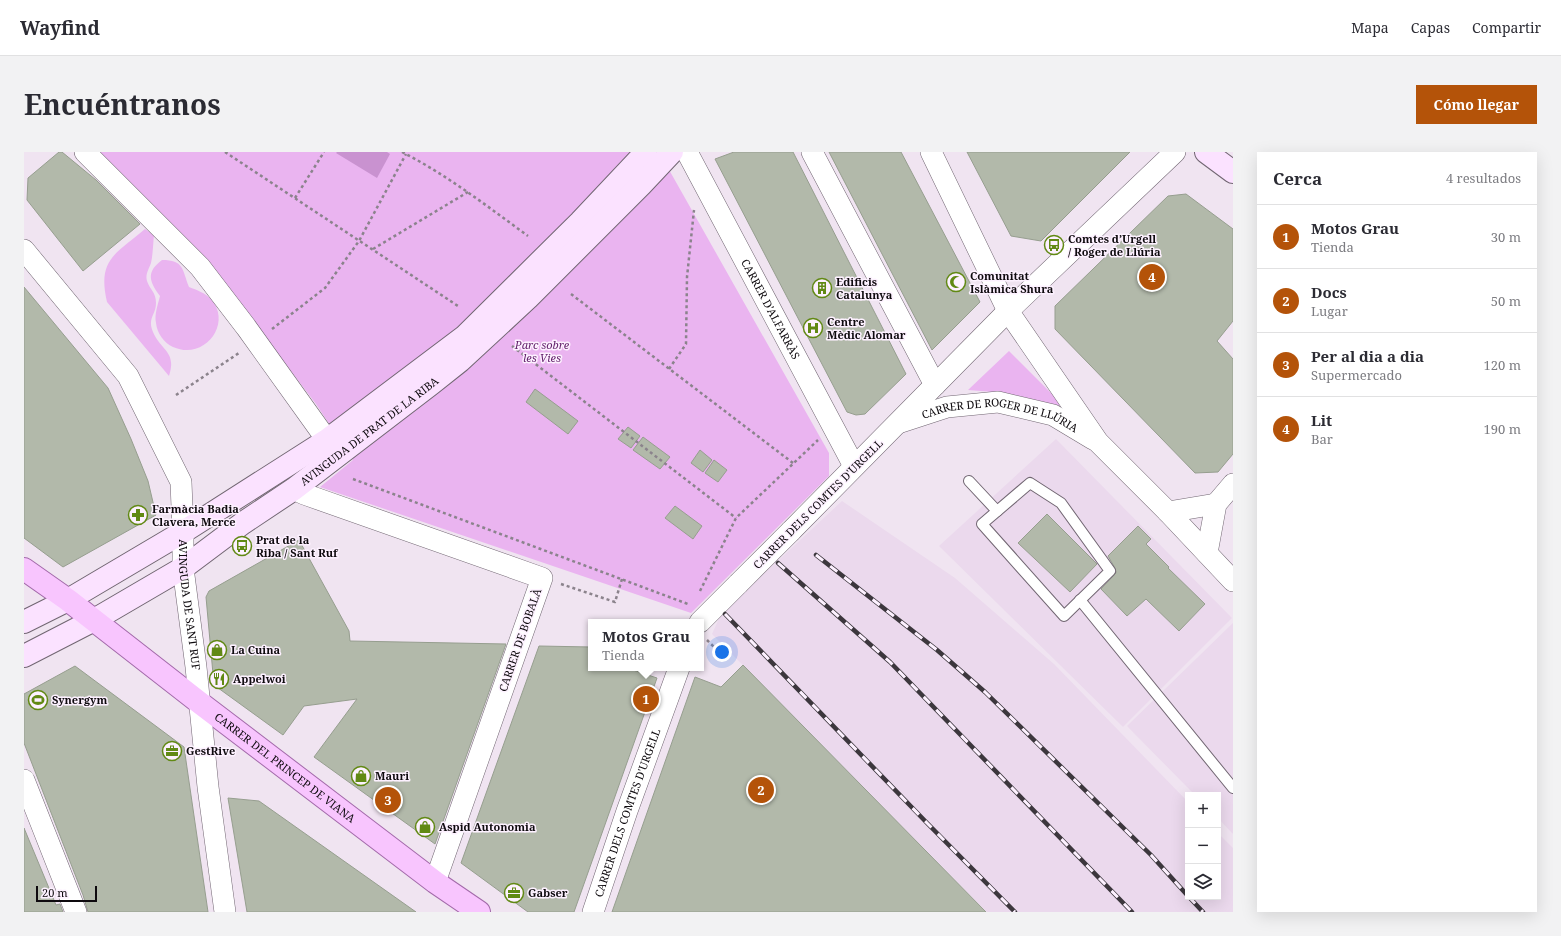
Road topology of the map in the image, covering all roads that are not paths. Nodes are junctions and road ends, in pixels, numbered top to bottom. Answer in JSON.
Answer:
{"nodes":[{"id":1,"x":85,"y":152,"type":"edge"},
{"id":2,"x":646,"y":152,"type":"edge"},
{"id":3,"x":672,"y":152,"type":"edge"},
{"id":4,"x":688,"y":152,"type":"edge"},
{"id":5,"x":812,"y":152,"type":"edge"},
{"id":6,"x":930,"y":152,"type":"edge"},
{"id":7,"x":1175,"y":152,"type":"edge"},
{"id":8,"x":1206,"y":152,"type":"edge"},
{"id":9,"x":1233,"y":172,"type":"edge"},
{"id":10,"x":24,"y":250,"type":"edge"},
{"id":11,"x":1008,"y":310,"type":"junction"},
{"id":12,"x":935,"y":385,"type":"junction"},
{"id":13,"x":898,"y":423,"type":"junction"},
{"id":14,"x":327,"y":440,"type":"junction"},
{"id":15,"x":1098,"y":442,"type":"junction"},
{"id":16,"x":854,"y":466,"type":"junction"},
{"id":17,"x":969,"y":481,"type":"dead end"},
{"id":18,"x":1233,"y":484,"type":"edge"},
{"id":19,"x":294,"y":489,"type":"junction"},
{"id":20,"x":1216,"y":504,"type":"junction"},
{"id":21,"x":997,"y":511,"type":"junction"},
{"id":22,"x":1168,"y":512,"type":"junction"},
{"id":23,"x":183,"y":532,"type":"junction"},
{"id":24,"x":1207,"y":553,"type":"junction"},
{"id":25,"x":183,"y":568,"type":"junction"},
{"id":26,"x":24,"y":569,"type":"edge"},
{"id":27,"x":1233,"y":581,"type":"edge"},
{"id":28,"x":68,"y":600,"type":"junction"},
{"id":29,"x":1080,"y":600,"type":"junction"},
{"id":30,"x":702,"y":619,"type":"edge"},
{"id":31,"x":94,"y":620,"type":"junction"},
{"id":32,"x":24,"y":622,"type":"edge"},
{"id":33,"x":24,"y":656,"type":"edge"},
{"id":34,"x":678,"y":671,"type":"edge"},
{"id":35,"x":200,"y":704,"type":"junction"},
{"id":36,"x":24,"y":780,"type":"edge"},
{"id":37,"x":1233,"y":788,"type":"edge"},
{"id":38,"x":436,"y":882,"type":"junction"},
{"id":39,"x":76,"y":912,"type":"edge"},
{"id":40,"x":225,"y":912,"type":"edge"},
{"id":41,"x":479,"y":912,"type":"edge"},
{"id":42,"x":592,"y":912,"type":"edge"}],
"edges":[{"from":1,"to":14,"type":"street"},
{"from":2,"to":14,"type":"main road","name":"AVINGUDA DE PRAT DE LA RIBA"},
{"from":3,"to":19,"type":"main road","name":"AVINGUDA DE PRAT DE LA RIBA"},
{"from":4,"to":16,"type":"street","name":"CARRER D'ALFARRÀS"},
{"from":5,"to":12,"type":"street"},
{"from":6,"to":11,"type":"street","name":"CARRER DE ROGER DE LLÚRIA"},
{"from":7,"to":11,"type":"street","name":"CARRER DELS COMTES D'URGELL"},
{"from":8,"to":9,"type":"main road"},
{"from":10,"to":23,"type":"street","name":"AVINGUDA DE SANT RUF"},
{"from":11,"to":12,"type":"street","name":"CARRER DELS COMTES D'URGELL"},
{"from":11,"to":15,"type":"street","name":"CARRER DE ROGER DE LLÚRIA"},
{"from":12,"to":13,"type":"street","name":"CARRER DELS COMTES D'URGELL"},
{"from":13,"to":15,"type":"street","name":"CARRER DE ROGER DE LLÚRIA"},
{"from":13,"to":16,"type":"street","name":"CARRER DELS COMTES D'URGELL"},
{"from":14,"to":23,"type":"main road","name":"AVINGUDA DE PRAT DE LA RIBA"},
{"from":15,"to":22,"type":"street","name":"CARRER DE ROGER DE LLÚRIA"},
{"from":16,"to":30,"type":"street","name":"CARRER DELS COMTES D'URGELL","bridge":true},
{"from":17,"to":21,"type":"lane"},
{"from":18,"to":20,"type":"street"},
{"from":19,"to":25,"type":"main road","name":"AVINGUDA DE PRAT DE LA RIBA"},
{"from":19,"to":38,"type":"street","name":"CARRER DE BOBALÀ"},
{"from":20,"to":22,"type":"street"},
{"from":20,"to":24,"type":"street"},
{"from":21,"to":29,"type":"lane"},
{"from":21,"to":29,"type":"lane"},
{"from":22,"to":24,"type":"street","name":"CARRER DE ROGER DE LLÚRIA"},
{"from":23,"to":25,"type":"street","name":"AVINGUDA DE SANT RUF"},
{"from":23,"to":28,"type":"main road","name":"AVINGUDA DE PRAT DE LA RIBA"},
{"from":24,"to":27,"type":"street","name":"CARRER DE ROGER DE LLÚRIA"},
{"from":25,"to":31,"type":"main road","name":"AVINGUDA DE PRAT DE LA RIBA"},
{"from":25,"to":35,"type":"street","name":"AVINGUDA DE SANT RUF"},
{"from":26,"to":28,"type":"main road"},
{"from":28,"to":31,"type":"main road","name":"CARRER DEL PRINCEP DE VIANA"},
{"from":28,"to":32,"type":"main road","name":"AVINGUDA DE PRAT DE LA RIBA"},
{"from":29,"to":37,"type":"lane"},
{"from":31,"to":33,"type":"main road","name":"AVINGUDA DE PRAT DE LA RIBA"},
{"from":31,"to":35,"type":"main road","name":"CARRER DEL PRINCEP DE VIANA"},
{"from":34,"to":42,"type":"street","name":"CARRER DELS COMTES D'URGELL"},
{"from":35,"to":38,"type":"main road","name":"CARRER DEL PRINCEP DE VIANA"},
{"from":35,"to":40,"type":"street","name":"AVINGUDA DE SANT RUF"},
{"from":36,"to":39,"type":"street"},
{"from":38,"to":41,"type":"main road","name":"CARRER DEL PRINCEP DE VIANA"}]}
